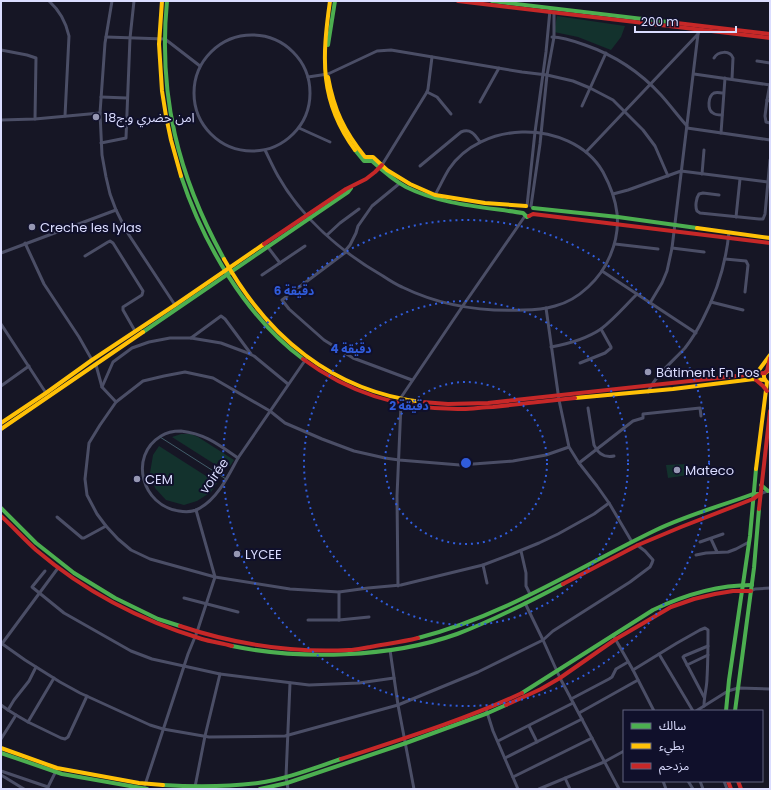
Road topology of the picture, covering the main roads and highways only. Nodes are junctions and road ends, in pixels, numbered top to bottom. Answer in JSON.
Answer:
{"nodes":[{"id":1,"x":162,"y":1,"type":"edge"},
{"id":2,"x":167,"y":1,"type":"edge"},
{"id":3,"x":330,"y":1,"type":"edge"},
{"id":4,"x":335,"y":1,"type":"edge"},
{"id":5,"x":458,"y":1,"type":"edge"},
{"id":6,"x":492,"y":1,"type":"edge"},
{"id":7,"x":552,"y":10,"type":"junction"},
{"id":8,"x":700,"y":27,"type":"junction"},
{"id":9,"x":770,"y":34,"type":"edge"},
{"id":10,"x":770,"y":38,"type":"edge"},
{"id":11,"x":327,"y":74,"type":"junction"},
{"id":12,"x":382,"y":165,"type":"junction"},
{"id":13,"x":379,"y":169,"type":"junction"},
{"id":14,"x":529,"y":206,"type":"junction"},
{"id":15,"x":524,"y":214,"type":"junction"},
{"id":16,"x":533,"y":214,"type":"junction"},
{"id":17,"x":308,"y":216,"type":"junction"},
{"id":18,"x":770,"y":238,"type":"edge"},
{"id":19,"x":770,"y":243,"type":"edge"},
{"id":20,"x":228,"y":270,"type":"junction"},
{"id":21,"x":176,"y":307,"type":"junction"},
{"id":22,"x":770,"y":355,"type":"edge"},
{"id":23,"x":770,"y":358,"type":"edge"},
{"id":24,"x":767,"y":371,"type":"edge"},
{"id":25,"x":756,"y":374,"type":"junction"},
{"id":26,"x":756,"y":379,"type":"junction"},
{"id":27,"x":767,"y":382,"type":"edge"},
{"id":28,"x":767,"y":391,"type":"junction"},
{"id":29,"x":770,"y":411,"type":"edge"},
{"id":30,"x":1,"y":423,"type":"edge"},
{"id":31,"x":1,"y":429,"type":"edge"},
{"id":32,"x":761,"y":485,"type":"junction"},
{"id":33,"x":769,"y":491,"type":"edge"},
{"id":34,"x":760,"y":494,"type":"junction"},
{"id":35,"x":753,"y":497,"type":"junction"},
{"id":36,"x":1,"y":508,"type":"edge"},
{"id":37,"x":1,"y":516,"type":"edge"},
{"id":38,"x":742,"y":585,"type":"junction"},
{"id":39,"x":752,"y":588,"type":"junction"},
{"id":40,"x":742,"y":590,"type":"junction"},
{"id":41,"x":484,"y":616,"type":"junction"},
{"id":42,"x":486,"y":621,"type":"junction"},
{"id":43,"x":726,"y":710,"type":"edge"},
{"id":44,"x":735,"y":710,"type":"edge"},
{"id":45,"x":487,"y":711,"type":"junction"},
{"id":46,"x":405,"y":740,"type":"junction"},
{"id":47,"x":1,"y":748,"type":"edge"},
{"id":48,"x":1,"y":753,"type":"edge"},
{"id":49,"x":56,"y":770,"type":"junction"},
{"id":50,"x":144,"y":787,"type":"edge"},
{"id":51,"x":187,"y":788,"type":"edge"},
{"id":52,"x":147,"y":789,"type":"edge"},
{"id":53,"x":260,"y":789,"type":"edge"}],
"edges":[{"from":1,"to":20,"type":"main road"},
{"from":2,"to":20,"type":"main road"},
{"from":3,"to":11,"type":"main road"},
{"from":4,"to":11,"type":"main road"},
{"from":5,"to":7,"type":"main road"},
{"from":6,"to":7,"type":"main road"},
{"from":7,"to":8,"type":"main road"},
{"from":8,"to":9,"type":"main road"},
{"from":8,"to":10,"type":"main road"},
{"from":11,"to":12,"type":"main road"},
{"from":11,"to":13,"type":"main road"},
{"from":12,"to":13,"type":"main road"},
{"from":12,"to":14,"type":"main road"},
{"from":13,"to":15,"type":"main road"},
{"from":13,"to":17,"type":"main road"},
{"from":14,"to":15,"type":"main road"},
{"from":14,"to":16,"type":"main road"},
{"from":14,"to":18,"type":"main road"},
{"from":15,"to":16,"type":"main road"},
{"from":16,"to":19,"type":"main road"},
{"from":17,"to":20,"type":"main road"},
{"from":17,"to":20,"type":"main road"},
{"from":20,"to":21,"type":"main road"},
{"from":20,"to":25,"type":"main road"},
{"from":20,"to":26,"type":"main road"},
{"from":21,"to":30,"type":"main road"},
{"from":21,"to":31,"type":"main road"},
{"from":22,"to":25,"type":"main road"},
{"from":23,"to":24,"type":"main road"},
{"from":24,"to":25,"type":"main road"},
{"from":24,"to":27,"type":"main road"},
{"from":26,"to":27,"type":"main road"},
{"from":26,"to":28,"type":"main road"},
{"from":27,"to":28,"type":"main road"},
{"from":28,"to":35,"type":"main road"},
{"from":29,"to":32,"type":"main road"},
{"from":32,"to":33,"type":"main road"},
{"from":32,"to":34,"type":"main road"},
{"from":34,"to":35,"type":"main road"},
{"from":34,"to":39,"type":"main road"},
{"from":35,"to":38,"type":"main road"},
{"from":35,"to":41,"type":"main road"},
{"from":35,"to":42,"type":"main road"},
{"from":36,"to":41,"type":"main road"},
{"from":37,"to":42,"type":"main road"},
{"from":38,"to":39,"type":"main road"},
{"from":38,"to":40,"type":"main road"},
{"from":38,"to":45,"type":"main road"},
{"from":39,"to":40,"type":"main road"},
{"from":39,"to":44,"type":"main road"},
{"from":40,"to":43,"type":"main road"},
{"from":40,"to":45,"type":"main road"},
{"from":41,"to":42,"type":"main road"},
{"from":45,"to":46,"type":"main road"},
{"from":46,"to":51,"type":"main road"},
{"from":46,"to":53,"type":"main road"},
{"from":47,"to":49,"type":"main road"},
{"from":48,"to":49,"type":"main road"},
{"from":49,"to":50,"type":"main road"},
{"from":50,"to":51,"type":"main road"},
{"from":50,"to":52,"type":"main road"}]}
